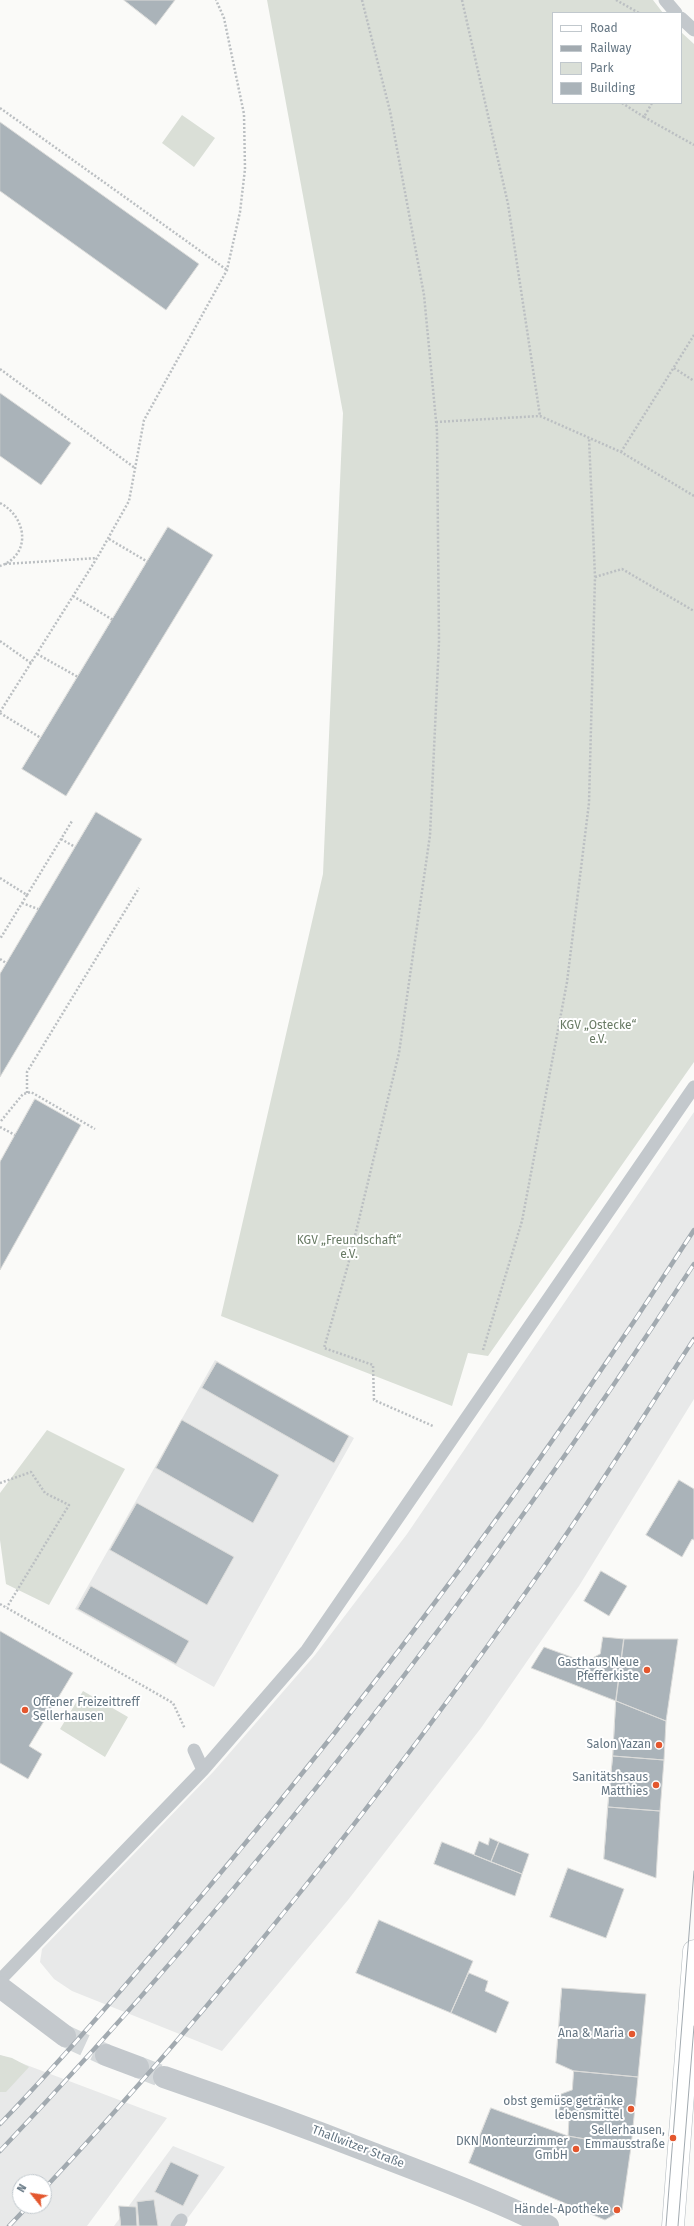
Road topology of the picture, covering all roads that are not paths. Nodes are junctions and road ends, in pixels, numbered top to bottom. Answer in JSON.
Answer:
{"nodes":[{"id":1,"x":665,"y":0,"type":"edge"},
{"id":2,"x":675,"y":12,"type":"edge"},
{"id":3,"x":682,"y":19,"type":"edge"},
{"id":4,"x":694,"y":30,"type":"edge"},
{"id":5,"x":694,"y":1087,"type":"edge"},
{"id":6,"x":194,"y":1750,"type":"road end"},
{"id":7,"x":203,"y":1770,"type":"junction"},
{"id":8,"x":694,"y":1951,"type":"edge"},
{"id":9,"x":0,"y":1980,"type":"edge"},
{"id":10,"x":0,"y":1987,"type":"edge"},
{"id":11,"x":65,"y":2036,"type":"tunnel mouth"},
{"id":12,"x":106,"y":2055,"type":"tunnel mouth"},
{"id":13,"x":138,"y":2067,"type":"tunnel mouth"},
{"id":14,"x":164,"y":2078,"type":"tunnel mouth"},
{"id":15,"x":548,"y":2226,"type":"edge"},
{"id":16,"x":673,"y":2226,"type":"edge"}],
"edges":[{"from":1,"to":2,"type":"lane"},
{"from":3,"to":4,"type":"lane"},
{"from":5,"to":7,"type":"lane"},
{"from":6,"to":7,"type":"lane"},
{"from":7,"to":9,"type":"lane"},
{"from":8,"to":16,"type":"main road"},
{"from":10,"to":11,"type":"street"},
{"from":12,"to":13,"type":"street"},
{"from":14,"to":15,"type":"street","name":"Thallwitzer Straße"}]}
